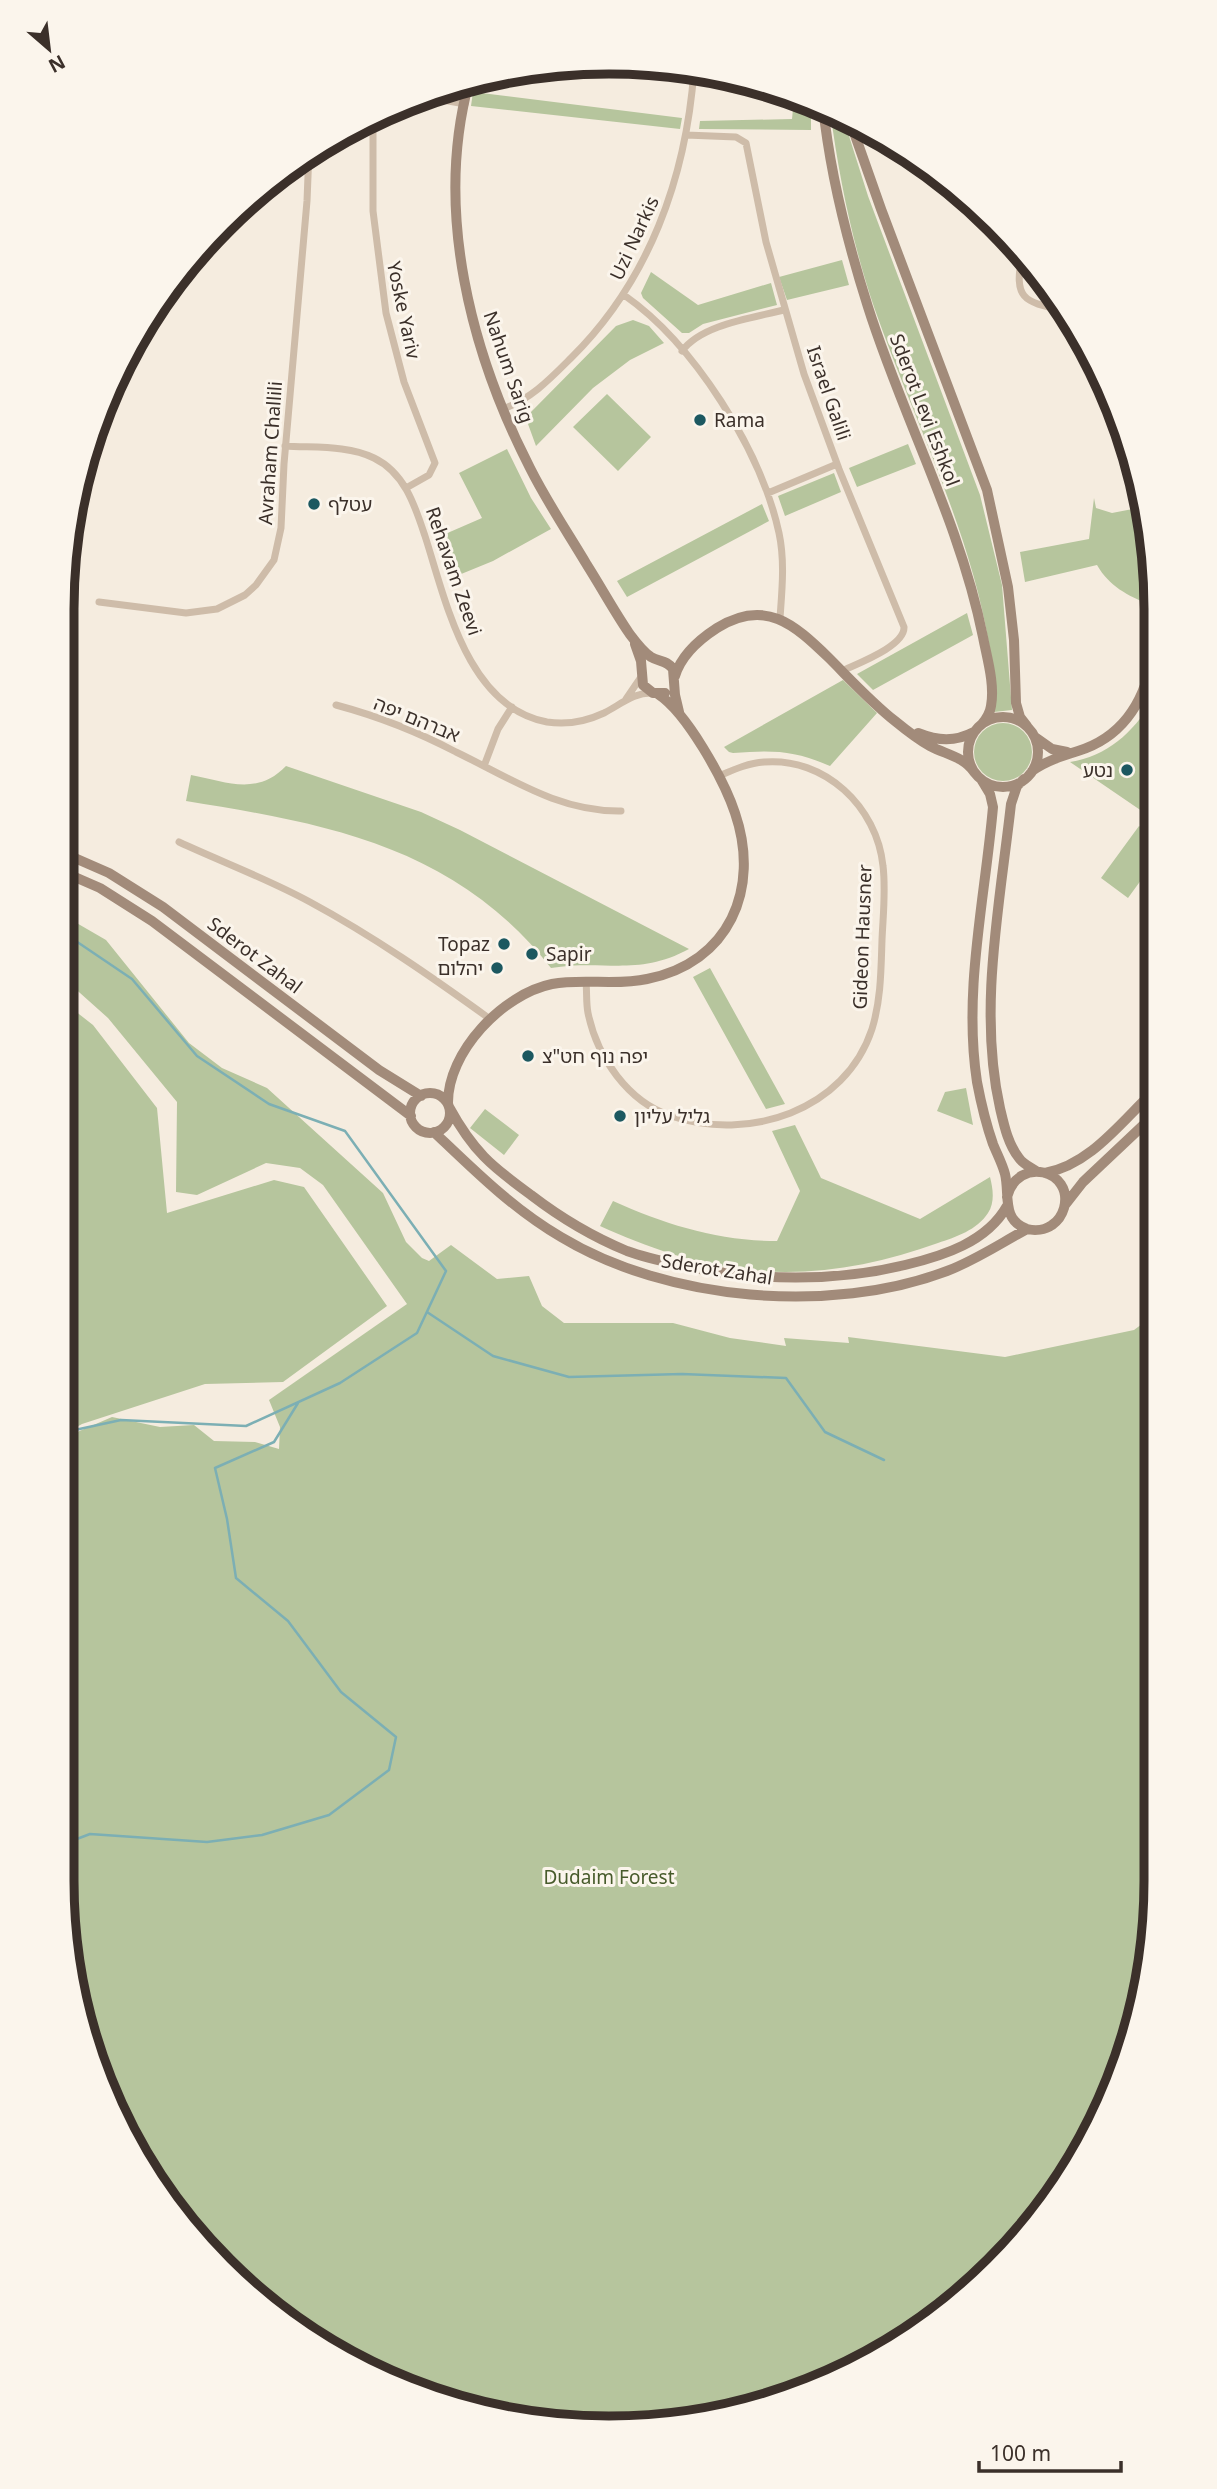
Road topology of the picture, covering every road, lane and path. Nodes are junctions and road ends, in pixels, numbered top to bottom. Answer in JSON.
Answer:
{"nodes":[{"id":1,"x":693,"y":81,"type":"edge"},
{"id":2,"x":467,"y":93,"type":"edge"},
{"id":3,"x":443,"y":100,"type":"edge"},
{"id":4,"x":465,"y":104,"type":"junction"},
{"id":5,"x":825,"y":120,"type":"edge"},
{"id":6,"x":373,"y":129,"type":"edge"},
{"id":7,"x":854,"y":134,"type":"edge"},
{"id":8,"x":686,"y":135,"type":"junction"},
{"id":9,"x":308,"y":166,"type":"edge"},
{"id":10,"x":1020,"y":267,"type":"edge"},
{"id":11,"x":624,"y":295,"type":"junction"},
{"id":12,"x":1050,"y":307,"type":"edge"},
{"id":13,"x":784,"y":310,"type":"junction"},
{"id":14,"x":682,"y":351,"type":"junction"},
{"id":15,"x":503,"y":409,"type":"junction"},
{"id":16,"x":285,"y":446,"type":"junction"},
{"id":17,"x":837,"y":464,"type":"junction"},
{"id":18,"x":406,"y":488,"type":"junction"},
{"id":19,"x":768,"y":492,"type":"junction"},
{"id":20,"x":99,"y":601,"type":"dead end"},
{"id":21,"x":780,"y":618,"type":"junction"},
{"id":22,"x":631,"y":635,"type":"junction"},
{"id":23,"x":695,"y":646,"type":"junction"},
{"id":24,"x":659,"y":660,"type":"junction"},
{"id":25,"x":842,"y":671,"type":"junction"},
{"id":26,"x":642,"y":675,"type":"junction"},
{"id":27,"x":675,"y":679,"type":"junction"},
{"id":28,"x":1144,"y":687,"type":"edge"},
{"id":29,"x":656,"y":694,"type":"junction"},
{"id":30,"x":623,"y":701,"type":"junction"},
{"id":31,"x":336,"y":705,"type":"dead end"},
{"id":32,"x":512,"y":707,"type":"junction"},
{"id":33,"x":679,"y":712,"type":"junction"},
{"id":34,"x":891,"y":718,"type":"junction"},
{"id":35,"x":978,"y":728,"type":"junction"},
{"id":36,"x":1030,"y":731,"type":"junction"},
{"id":37,"x":1077,"y":751,"type":"junction"},
{"id":38,"x":484,"y":766,"type":"junction"},
{"id":39,"x":719,"y":776,"type":"junction"},
{"id":40,"x":978,"y":776,"type":"junction"},
{"id":41,"x":1026,"y":777,"type":"junction"},
{"id":42,"x":621,"y":811,"type":"dead end"},
{"id":43,"x":179,"y":842,"type":"dead end"},
{"id":44,"x":74,"y":858,"type":"edge"},
{"id":45,"x":74,"y":877,"type":"edge"},
{"id":46,"x":586,"y":982,"type":"junction"},
{"id":47,"x":490,"y":1019,"type":"junction"},
{"id":48,"x":458,"y":1063,"type":"junction"},
{"id":49,"x":423,"y":1095,"type":"junction"},
{"id":50,"x":1144,"y":1101,"type":"edge"},
{"id":51,"x":449,"y":1105,"type":"junction"},
{"id":52,"x":411,"y":1116,"type":"junction"},
{"id":53,"x":1144,"y":1124,"type":"edge"},
{"id":54,"x":434,"y":1132,"type":"junction"},
{"id":55,"x":1040,"y":1172,"type":"junction"},
{"id":56,"x":1007,"y":1201,"type":"junction"},
{"id":57,"x":1065,"y":1205,"type":"junction"},
{"id":58,"x":1027,"y":1229,"type":"junction"}],
"edges":[{"from":1,"to":8,"type":"street","name":"Uzi Narkis"},
{"from":2,"to":4,"type":"street","name":"Nahum Sarig"},
{"from":3,"to":4,"type":"street"},
{"from":4,"to":15,"type":"street","name":"Nahum Sarig"},
{"from":5,"to":35,"type":"street","name":"Sderot Levi Eshkol"},
{"from":6,"to":18,"type":"street","name":"Yoske Yariv"},
{"from":7,"to":36,"type":"street","name":"Sderot Levi Eshkol"},
{"from":8,"to":11,"type":"street","name":"Uzi Narkis"},
{"from":8,"to":13,"type":"street","name":"Israel Galili"},
{"from":9,"to":16,"type":"street","name":"Avraham Challili"},
{"from":10,"to":12,"type":"street"},
{"from":11,"to":14,"type":"street"},
{"from":11,"to":15,"type":"street","name":"Uzi Narkis"},
{"from":13,"to":14,"type":"street"},
{"from":13,"to":17,"type":"street","name":"Israel Galili"},
{"from":14,"to":19,"type":"street"},
{"from":15,"to":22,"type":"street","name":"Nahum Sarig"},
{"from":16,"to":18,"type":"street","name":"Rehavam Zeevi"},
{"from":16,"to":20,"type":"street","name":"Avraham Challili"},
{"from":17,"to":19,"type":"street"},
{"from":17,"to":25,"type":"street","name":"Israel Galili"},
{"from":18,"to":32,"type":"street","name":"Rehavam Zeevi"},
{"from":19,"to":21,"type":"street"},
{"from":21,"to":23,"type":"street"},
{"from":21,"to":25,"type":"street"},
{"from":22,"to":24,"type":"street","name":"Nahum Sarig"},
{"from":22,"to":26,"type":"street","name":"Nahum Sarig"},
{"from":23,"to":24,"type":"street"},
{"from":23,"to":27,"type":"street"},
{"from":24,"to":26,"type":"street"},
{"from":24,"to":27,"type":"street"},
{"from":25,"to":34,"type":"street"},
{"from":26,"to":29,"type":"street"},
{"from":26,"to":30,"type":"street","name":"Rehavam Zeevi"},
{"from":27,"to":29,"type":"street"},
{"from":27,"to":33,"type":"street"},
{"from":28,"to":37,"type":"street"},
{"from":29,"to":30,"type":"street","name":"Rehavam Zeevi"},
{"from":29,"to":33,"type":"street"},
{"from":30,"to":32,"type":"street","name":"Rehavam Zeevi"},
{"from":31,"to":38,"type":"street","name":"אברהם יפה"},
{"from":32,"to":38,"type":"street"},
{"from":33,"to":39,"type":"street"},
{"from":34,"to":35,"type":"street"},
{"from":34,"to":40,"type":"street"},
{"from":35,"to":36,"type":"street"},
{"from":35,"to":40,"type":"street"},
{"from":36,"to":37,"type":"street"},
{"from":36,"to":41,"type":"street"},
{"from":37,"to":41,"type":"street"},
{"from":38,"to":42,"type":"street","name":"אברהם יפה"},
{"from":39,"to":46,"type":"street"},
{"from":39,"to":46,"type":"street","name":"Gideon Hausner"},
{"from":40,"to":41,"type":"street"},
{"from":40,"to":56,"type":"street"},
{"from":41,"to":55,"type":"street"},
{"from":43,"to":47,"type":"street"},
{"from":44,"to":49,"type":"street","name":"Sderot Zahal"},
{"from":45,"to":52,"type":"street","name":"Sderot Zahal"},
{"from":46,"to":47,"type":"street"},
{"from":47,"to":48,"type":"street"},
{"from":48,"to":49,"type":"street"},
{"from":48,"to":51,"type":"street"},
{"from":49,"to":51,"type":"street"},
{"from":49,"to":52,"type":"street"},
{"from":50,"to":55,"type":"street"},
{"from":51,"to":54,"type":"street"},
{"from":51,"to":56,"type":"street","name":"Sderot Zahal"},
{"from":52,"to":54,"type":"street"},
{"from":53,"to":57,"type":"street"},
{"from":54,"to":58,"type":"street","name":"Sderot Zahal"},
{"from":55,"to":56,"type":"street"},
{"from":55,"to":57,"type":"street"},
{"from":56,"to":58,"type":"street"},
{"from":57,"to":58,"type":"street"}]}
